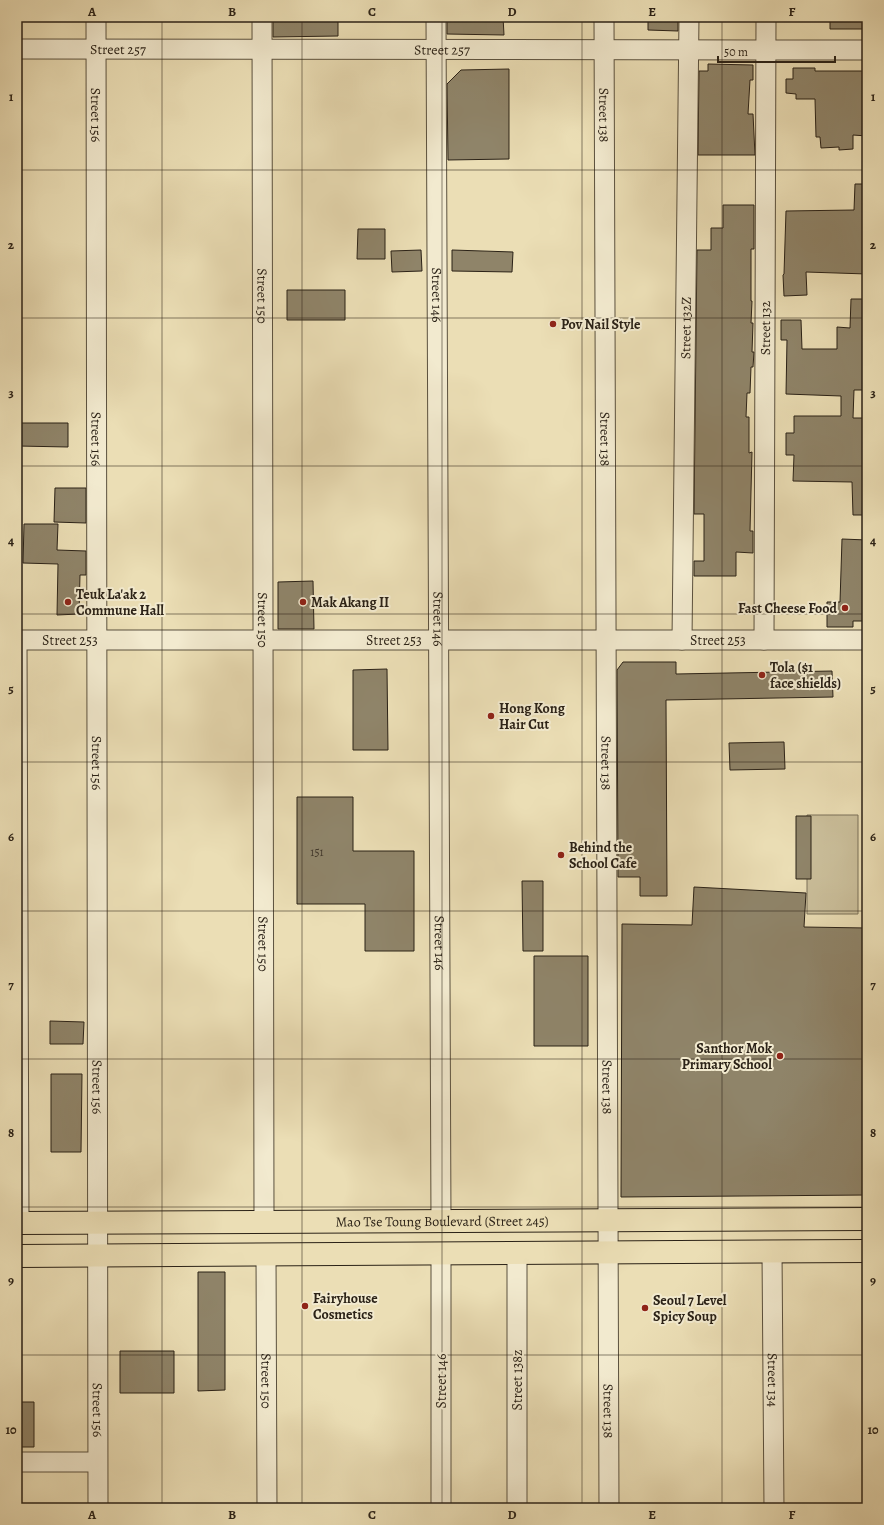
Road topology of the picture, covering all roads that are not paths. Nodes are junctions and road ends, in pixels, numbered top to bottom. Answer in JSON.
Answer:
{"nodes":[{"id":1,"x":96,"y":17,"type":"edge"},
{"id":2,"x":262,"y":17,"type":"edge"},
{"id":3,"x":436,"y":17,"type":"edge"},
{"id":4,"x":604,"y":17,"type":"edge"},
{"id":5,"x":689,"y":17,"type":"edge"},
{"id":6,"x":766,"y":17,"type":"edge"},
{"id":7,"x":17,"y":49,"type":"edge"},
{"id":8,"x":96,"y":49,"type":"junction"},
{"id":9,"x":262,"y":50,"type":"junction"},
{"id":10,"x":436,"y":50,"type":"junction"},
{"id":11,"x":604,"y":50,"type":"junction"},
{"id":12,"x":689,"y":50,"type":"junction"},
{"id":13,"x":766,"y":50,"type":"junction"},
{"id":14,"x":867,"y":50,"type":"edge"},
{"id":15,"x":17,"y":640,"type":"edge"},
{"id":16,"x":97,"y":640,"type":"junction"},
{"id":17,"x":263,"y":640,"type":"junction"},
{"id":18,"x":438,"y":640,"type":"junction"},
{"id":19,"x":606,"y":640,"type":"junction"},
{"id":20,"x":682,"y":640,"type":"junction"},
{"id":21,"x":764,"y":640,"type":"junction"},
{"id":22,"x":867,"y":640,"type":"edge"},
{"id":23,"x":867,"y":1219,"type":"edge"},
{"id":24,"x":608,"y":1220,"type":"junction"},
{"id":25,"x":440,"y":1221,"type":"junction"},
{"id":26,"x":97,"y":1222,"type":"junction"},
{"id":27,"x":264,"y":1222,"type":"junction"},
{"id":28,"x":18,"y":1223,"type":"edge"},
{"id":29,"x":867,"y":1251,"type":"edge"},
{"id":30,"x":608,"y":1252,"type":"junction"},
{"id":31,"x":772,"y":1252,"type":"junction"},
{"id":32,"x":441,"y":1253,"type":"junction"},
{"id":33,"x":517,"y":1253,"type":"junction"},
{"id":34,"x":266,"y":1254,"type":"junction"},
{"id":35,"x":97,"y":1255,"type":"junction"},
{"id":36,"x":17,"y":1256,"type":"edge"},
{"id":37,"x":17,"y":1462,"type":"edge"},
{"id":38,"x":98,"y":1462,"type":"junction"},
{"id":39,"x":98,"y":1508,"type":"edge"},
{"id":40,"x":267,"y":1508,"type":"edge"},
{"id":41,"x":441,"y":1508,"type":"edge"},
{"id":42,"x":517,"y":1508,"type":"edge"},
{"id":43,"x":609,"y":1508,"type":"edge"},
{"id":44,"x":774,"y":1508,"type":"edge"}],
"edges":[{"from":1,"to":8,"type":"street","name":"Street 156"},
{"from":2,"to":9,"type":"street","name":"Street 150"},
{"from":3,"to":10,"type":"street","name":"Street 146"},
{"from":4,"to":11,"type":"street","name":"Street 138"},
{"from":5,"to":12,"type":"street","name":"Street 132Z"},
{"from":6,"to":13,"type":"street","name":"Street 132"},
{"from":7,"to":8,"type":"street","name":"Street 257"},
{"from":8,"to":9,"type":"street","name":"Street 257"},
{"from":8,"to":16,"type":"street","name":"Street 156"},
{"from":9,"to":10,"type":"street","name":"Street 257"},
{"from":9,"to":17,"type":"street","name":"Street 150"},
{"from":10,"to":11,"type":"street","name":"Street 257"},
{"from":10,"to":18,"type":"street","name":"Street 146"},
{"from":11,"to":12,"type":"street","name":"Street 257"},
{"from":11,"to":19,"type":"street","name":"Street 138"},
{"from":12,"to":13,"type":"street","name":"Street 257"},
{"from":12,"to":20,"type":"street","name":"Street 132Z"},
{"from":13,"to":14,"type":"street","name":"Street 257"},
{"from":13,"to":21,"type":"street","name":"Street 132"},
{"from":15,"to":16,"type":"street","name":"Street 253"},
{"from":15,"to":28,"type":"street"},
{"from":16,"to":17,"type":"street","name":"Street 253"},
{"from":16,"to":26,"type":"street","name":"Street 156"},
{"from":17,"to":18,"type":"street","name":"Street 253"},
{"from":17,"to":27,"type":"street","name":"Street 150"},
{"from":18,"to":19,"type":"street","name":"Street 253"},
{"from":18,"to":25,"type":"street","name":"Street 146"},
{"from":19,"to":20,"type":"street","name":"Street 253"},
{"from":19,"to":24,"type":"street","name":"Street 138"},
{"from":20,"to":21,"type":"street","name":"Street 253"},
{"from":21,"to":22,"type":"street","name":"Street 253"},
{"from":23,"to":24,"type":"main road","name":"Mao Tse Toung Boulevard (Street 245)"},
{"from":24,"to":25,"type":"main road","name":"Mao Tse Toung Boulevard (Street 245)"},
{"from":24,"to":30,"type":"street","name":"Street 138"},
{"from":25,"to":27,"type":"main road","name":"Mao Tse Toung Boulevard (Street 245)"},
{"from":26,"to":27,"type":"main road","name":"Mao Tse Toung Boulevard (Street 245)"},
{"from":26,"to":28,"type":"main road","name":"Mao Tse Toung Boulevard (Street 245)"},
{"from":26,"to":35,"type":"street","name":"Street 156"},
{"from":29,"to":31,"type":"main road"},
{"from":30,"to":31,"type":"main road"},
{"from":30,"to":33,"type":"main road"},
{"from":30,"to":43,"type":"street","name":"Street 138"},
{"from":31,"to":44,"type":"street","name":"Street 134"},
{"from":32,"to":33,"type":"main road"},
{"from":32,"to":34,"type":"main road"},
{"from":32,"to":41,"type":"street","name":"Street 146"},
{"from":33,"to":42,"type":"street","name":"Street 138z"},
{"from":34,"to":35,"type":"main road"},
{"from":34,"to":40,"type":"street","name":"Street 150"},
{"from":35,"to":36,"type":"main road"},
{"from":35,"to":38,"type":"street","name":"Street 156"},
{"from":37,"to":38,"type":"street"},
{"from":38,"to":39,"type":"street","name":"Street 156"}]}
